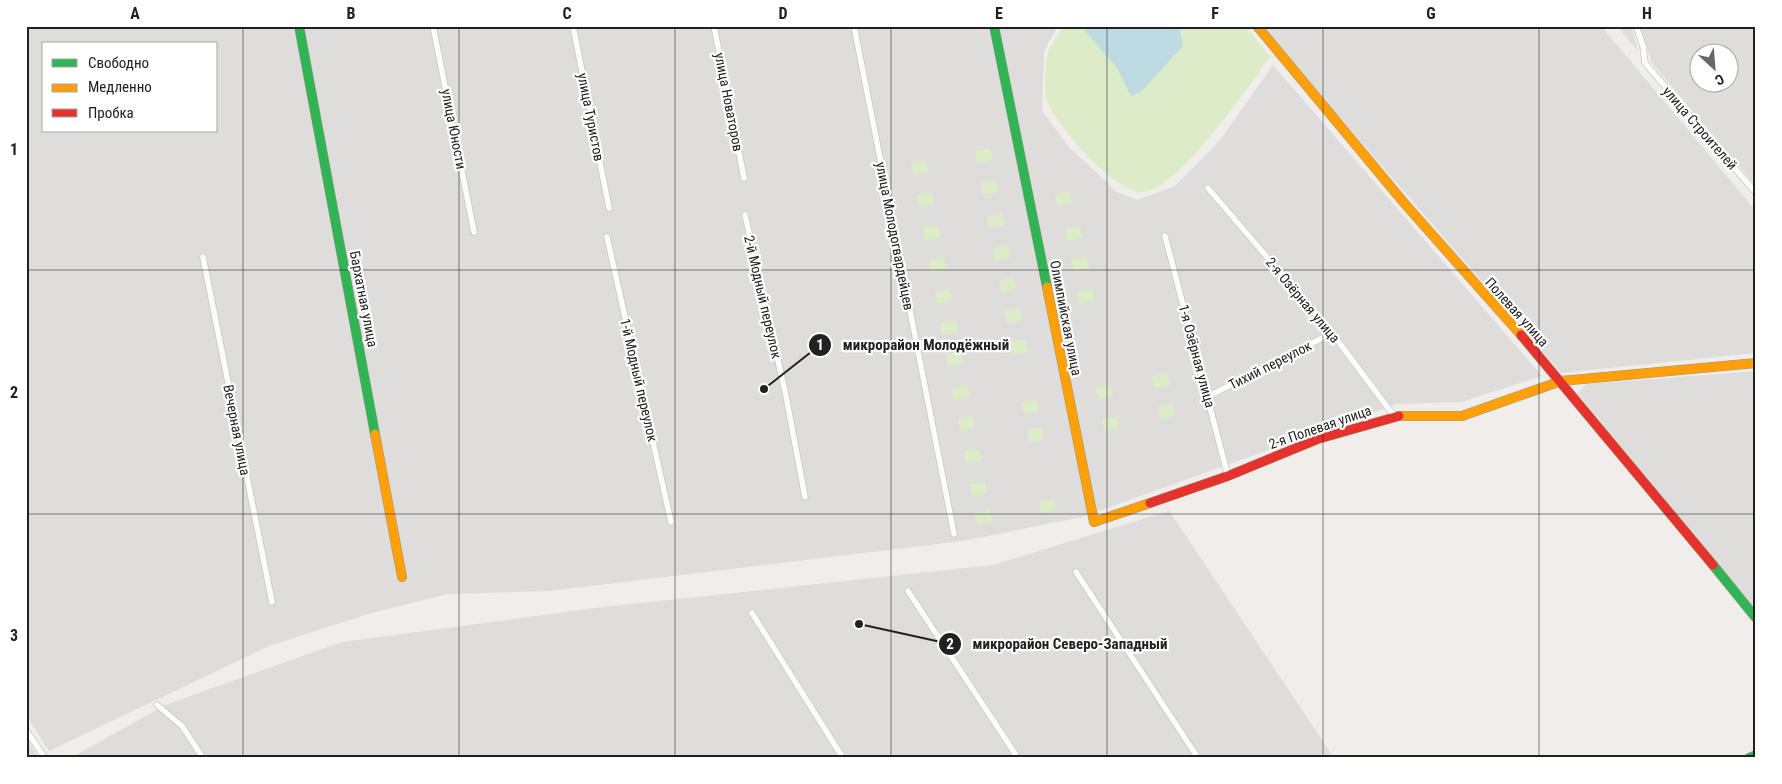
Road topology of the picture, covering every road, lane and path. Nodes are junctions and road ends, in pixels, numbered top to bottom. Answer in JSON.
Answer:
{"nodes":[{"id":1,"x":299,"y":26,"type":"edge"},
{"id":2,"x":433,"y":26,"type":"edge"},
{"id":3,"x":573,"y":26,"type":"edge"},
{"id":4,"x":714,"y":26,"type":"edge"},
{"id":5,"x":854,"y":26,"type":"edge"},
{"id":6,"x":994,"y":26,"type":"edge"},
{"id":7,"x":1257,"y":26,"type":"edge"},
{"id":8,"x":1636,"y":26,"type":"edge"},
{"id":9,"x":744,"y":178,"type":"dead end"},
{"id":10,"x":1208,"y":188,"type":"dead end"},
{"id":11,"x":1756,"y":193,"type":"edge"},
{"id":12,"x":608,"y":208,"type":"dead end"},
{"id":13,"x":745,"y":215,"type":"dead end"},
{"id":14,"x":474,"y":232,"type":"dead end"},
{"id":15,"x":1166,"y":236,"type":"dead end"},
{"id":16,"x":607,"y":237,"type":"dead end"},
{"id":17,"x":203,"y":257,"type":"dead end"},
{"id":18,"x":1332,"y":333,"type":"junction"},
{"id":19,"x":1756,"y":363,"type":"edge"},
{"id":20,"x":1561,"y":381,"type":"junction"},
{"id":21,"x":1207,"y":397,"type":"junction"},
{"id":22,"x":1394,"y":416,"type":"junction"},
{"id":23,"x":1228,"y":476,"type":"junction"},
{"id":24,"x":804,"y":497,"type":"dead end"},
{"id":25,"x":671,"y":522,"type":"dead end"},
{"id":26,"x":1094,"y":522,"type":"joint"},
{"id":27,"x":954,"y":534,"type":"dead end"},
{"id":28,"x":1076,"y":572,"type":"dead end"},
{"id":29,"x":402,"y":577,"type":"dead end"},
{"id":30,"x":908,"y":591,"type":"dead end"},
{"id":31,"x":272,"y":602,"type":"dead end"},
{"id":32,"x":752,"y":613,"type":"dead end"},
{"id":33,"x":1756,"y":618,"type":"edge"},
{"id":34,"x":157,"y":705,"type":"dead end"},
{"id":35,"x":26,"y":730,"type":"edge"},
{"id":36,"x":1756,"y":754,"type":"edge"},
{"id":37,"x":44,"y":757,"type":"edge"},
{"id":38,"x":203,"y":758,"type":"edge"},
{"id":39,"x":843,"y":758,"type":"edge"},
{"id":40,"x":1018,"y":758,"type":"edge"},
{"id":41,"x":1198,"y":758,"type":"edge"},
{"id":42,"x":1749,"y":758,"type":"edge"}],
"edges":[{"from":1,"to":29,"type":"street","name":"Бархатная улица"},
{"from":2,"to":14,"type":"street","name":"улица Юности"},
{"from":3,"to":12,"type":"street","name":"улица Туристов"},
{"from":4,"to":9,"type":"street","name":"улица Новаторов"},
{"from":5,"to":27,"type":"street","name":"улица Молодогвардейцев"},
{"from":6,"to":26,"type":"street","name":"Олимпийская улица"},
{"from":7,"to":20,"type":"street","name":"Полевая улица"},
{"from":8,"to":11,"type":"street","name":"улица Строителей"},
{"from":10,"to":18,"type":"street","name":"2-я Озёрная улица"},
{"from":13,"to":24,"type":"street","name":"2-й Модный переулок"},
{"from":15,"to":21,"type":"street","name":"1-я Озёрная улица"},
{"from":16,"to":25,"type":"street","name":"1-й Модный переулок"},
{"from":17,"to":31,"type":"street","name":"Вечерная улица"},
{"from":18,"to":21,"type":"street","name":"Тихий переулок"},
{"from":18,"to":22,"type":"street","name":"2-я Озёрная улица"},
{"from":19,"to":20,"type":"street","name":"2-я Полевая улица"},
{"from":20,"to":22,"type":"street","name":"2-я Полевая улица"},
{"from":20,"to":33,"type":"street","name":"Полевая улица"},
{"from":21,"to":23,"type":"street","name":"1-я Озёрная улица"},
{"from":22,"to":23,"type":"street","name":"2-я Полевая улица"},
{"from":23,"to":26,"type":"street","name":"2-я Полевая улица"},
{"from":28,"to":41,"type":"street"},
{"from":30,"to":40,"type":"street"},
{"from":32,"to":39,"type":"street"},
{"from":34,"to":38,"type":"street"},
{"from":35,"to":37,"type":"street"},
{"from":36,"to":42,"type":"street"}]}
